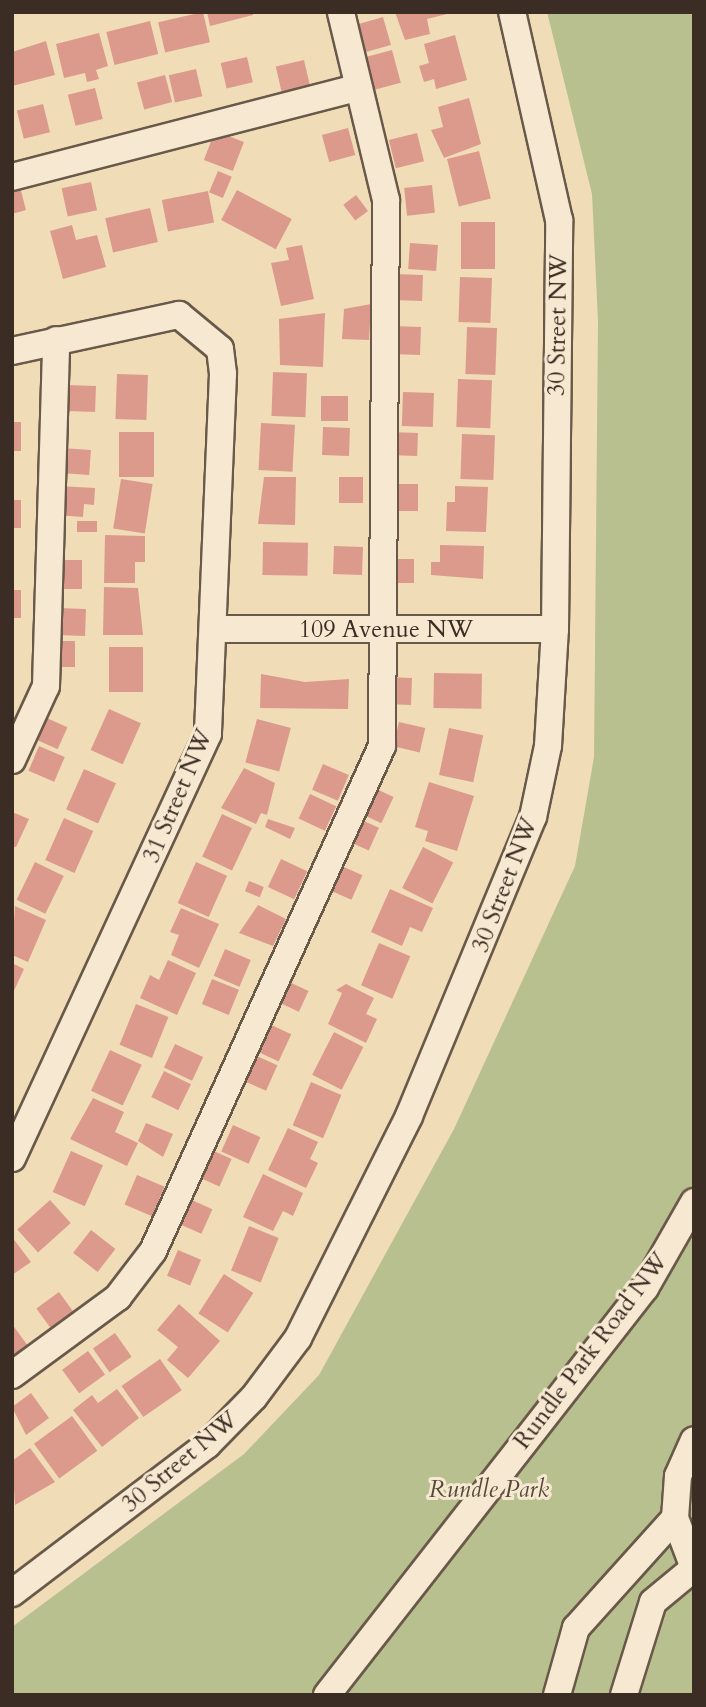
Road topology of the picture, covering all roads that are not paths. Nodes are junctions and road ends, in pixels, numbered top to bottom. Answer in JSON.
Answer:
{"nodes":[{"id":1,"x":341,"y":12,"type":"edge"},
{"id":2,"x":512,"y":12,"type":"edge"},
{"id":3,"x":359,"y":87,"type":"junction"},
{"id":4,"x":12,"y":177,"type":"edge"},
{"id":5,"x":56,"y":340,"type":"junction"},
{"id":6,"x":12,"y":351,"type":"edge"},
{"id":7,"x":217,"y":629,"type":"junction"},
{"id":8,"x":555,"y":629,"type":"junction"},
{"id":9,"x":384,"y":633,"type":"junction"},
{"id":10,"x":12,"y":760,"type":"edge"},
{"id":11,"x":12,"y":1158,"type":"edge"},
{"id":12,"x":694,"y":1202,"type":"edge"},
{"id":13,"x":12,"y":1375,"type":"edge"},
{"id":14,"x":694,"y":1440,"type":"edge"},
{"id":15,"x":675,"y":1518,"type":"junction"},
{"id":16,"x":694,"y":1568,"type":"edge"},
{"id":17,"x":12,"y":1593,"type":"edge"},
{"id":18,"x":327,"y":1695,"type":"edge"},
{"id":19,"x":556,"y":1695,"type":"edge"},
{"id":20,"x":624,"y":1695,"type":"edge"}],
"edges":[{"from":1,"to":3,"type":"street"},
{"from":2,"to":8,"type":"street","name":"30 Street NW"},
{"from":3,"to":4,"type":"street"},
{"from":3,"to":9,"type":"street"},
{"from":5,"to":6,"type":"street"},
{"from":5,"to":7,"type":"street","name":"31 Street NW"},
{"from":5,"to":10,"type":"street"},
{"from":7,"to":9,"type":"street","name":"109 Avenue NW"},
{"from":7,"to":11,"type":"street","name":"31 Street NW"},
{"from":8,"to":9,"type":"street","name":"109 Avenue NW"},
{"from":8,"to":17,"type":"street","name":"30 Street NW"},
{"from":9,"to":13,"type":"street"},
{"from":12,"to":18,"type":"street","name":"Rundle Park Road NW"},
{"from":14,"to":15,"type":"street"},
{"from":15,"to":16,"type":"street"},
{"from":15,"to":19,"type":"street"},
{"from":16,"to":20,"type":"street"}]}
